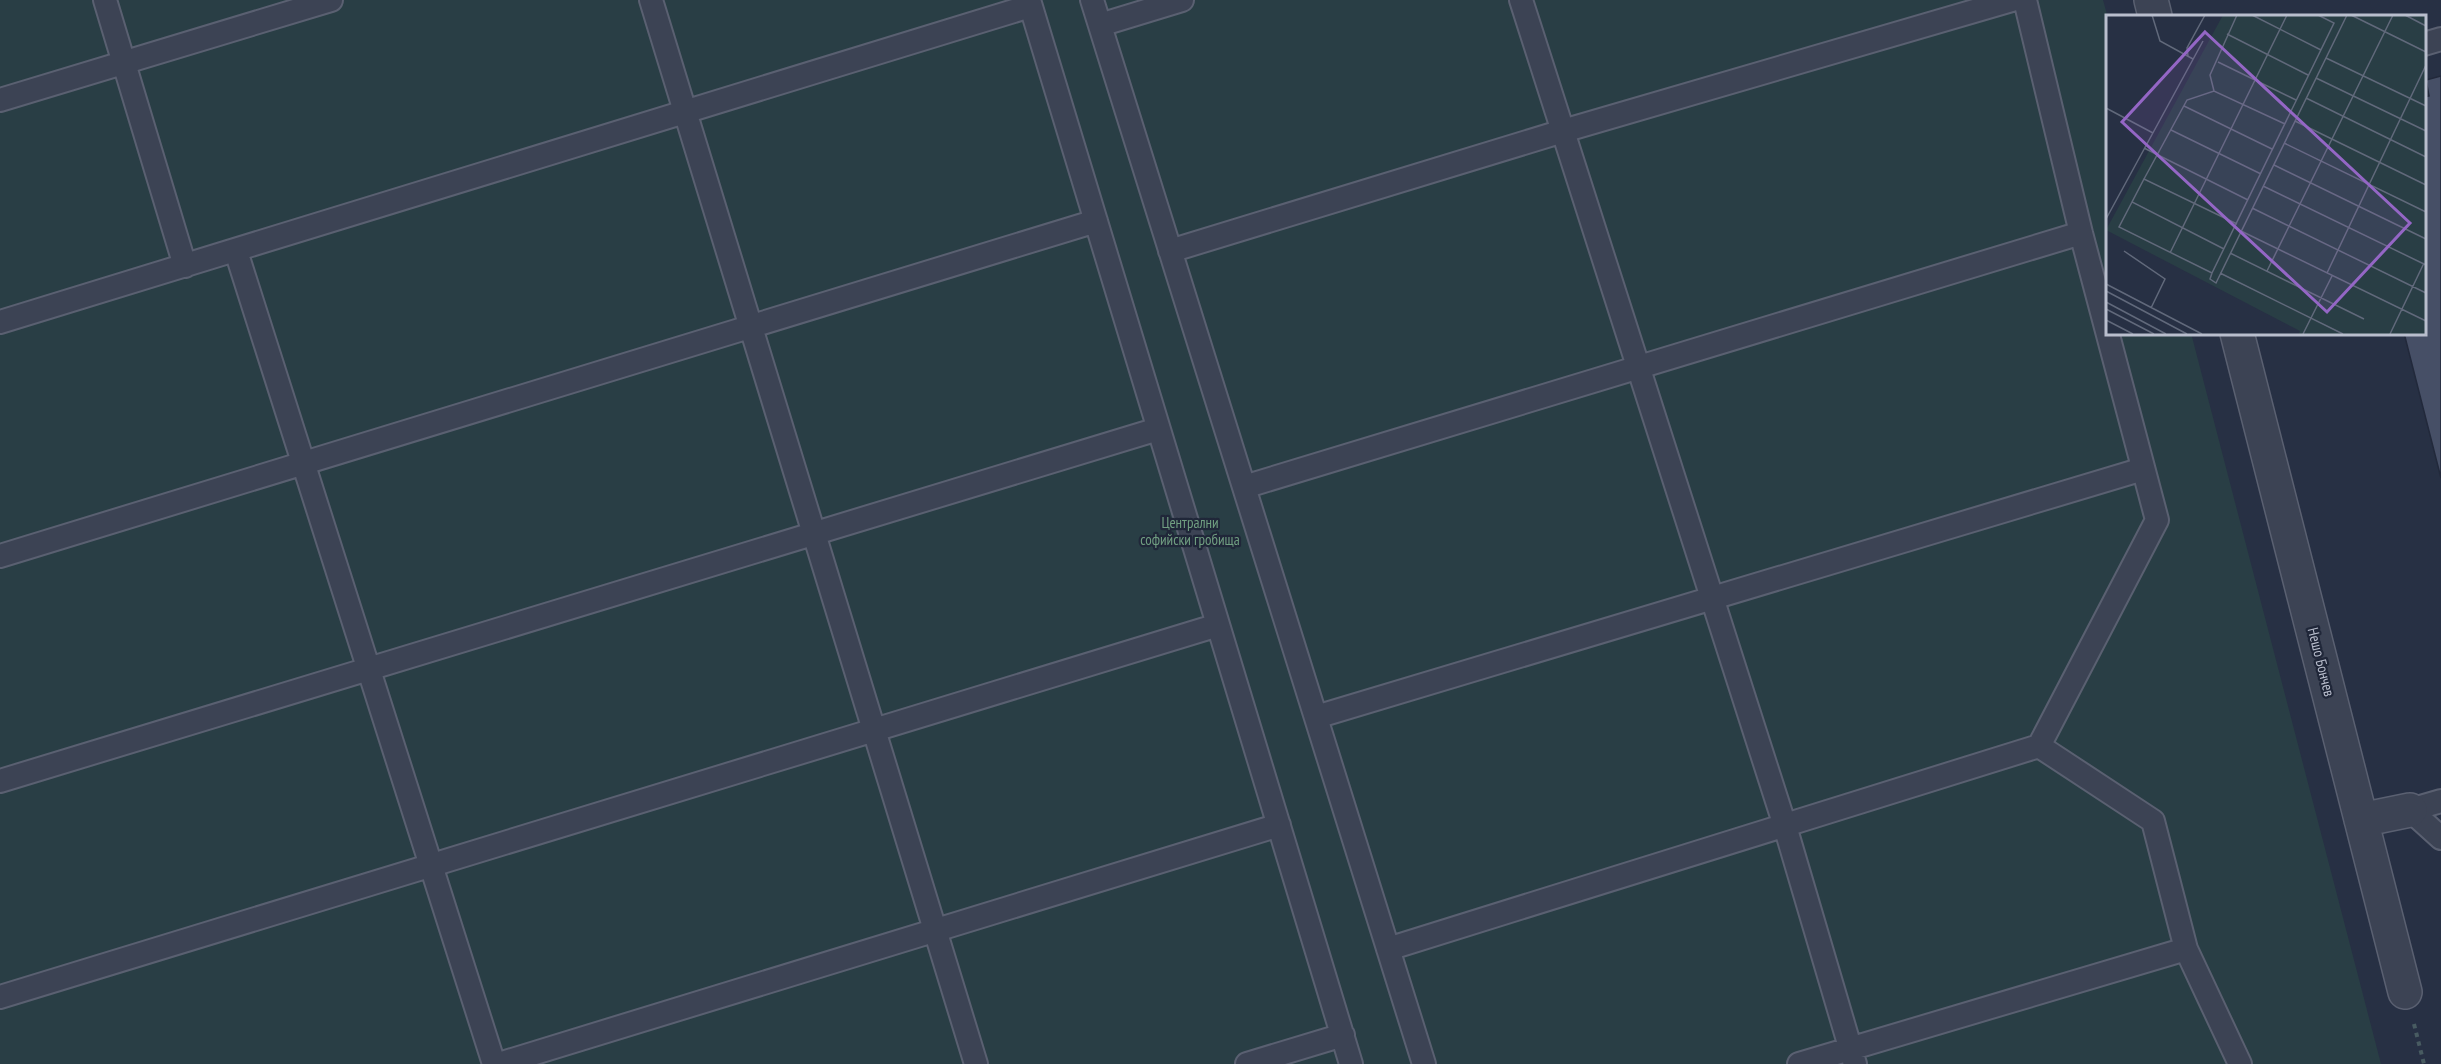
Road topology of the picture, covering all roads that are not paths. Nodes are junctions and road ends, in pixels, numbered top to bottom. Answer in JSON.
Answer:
{"nodes":[{"id":1,"x":105,"y":0,"type":"edge"},
{"id":2,"x":331,"y":0,"type":"edge"},
{"id":3,"x":651,"y":0,"type":"edge"},
{"id":4,"x":1092,"y":0,"type":"edge"},
{"id":5,"x":1182,"y":0,"type":"edge"},
{"id":6,"x":1521,"y":0,"type":"edge"},
{"id":7,"x":2012,"y":0,"type":"edge"},
{"id":8,"x":2025,"y":0,"type":"edge"},
{"id":9,"x":2151,"y":0,"type":"edge"},
{"id":10,"x":1030,"y":3,"type":"edge"},
{"id":11,"x":2155,"y":15,"type":"edge"},
{"id":12,"x":1100,"y":25,"type":"junction"},
{"id":13,"x":2441,"y":39,"type":"edge"},
{"id":14,"x":2426,"y":43,"type":"edge"},
{"id":15,"x":124,"y":63,"type":"junction"},
{"id":16,"x":0,"y":100,"type":"edge"},
{"id":17,"x":685,"y":112,"type":"junction"},
{"id":18,"x":1563,"y":131,"type":"junction"},
{"id":19,"x":1096,"y":221,"type":"junction"},
{"id":20,"x":2081,"y":233,"type":"junction"},
{"id":21,"x":236,"y":251,"type":"junction"},
{"id":22,"x":1170,"y":251,"type":"junction"},
{"id":23,"x":185,"y":266,"type":"junction"},
{"id":24,"x":0,"y":322,"type":"edge"},
{"id":25,"x":751,"y":327,"type":"junction"},
{"id":26,"x":2106,"y":327,"type":"edge"},
{"id":27,"x":2108,"y":334,"type":"edge"},
{"id":28,"x":2236,"y":334,"type":"edge"},
{"id":29,"x":1639,"y":367,"type":"junction"},
{"id":30,"x":1158,"y":429,"type":"junction"},
{"id":31,"x":303,"y":464,"type":"junction"},
{"id":32,"x":2144,"y":469,"type":"junction"},
{"id":33,"x":1244,"y":487,"type":"junction"},
{"id":34,"x":814,"y":534,"type":"junction"},
{"id":35,"x":0,"y":556,"type":"edge"},
{"id":36,"x":1712,"y":597,"type":"junction"},
{"id":37,"x":1218,"y":626,"type":"junction"},
{"id":38,"x":369,"y":669,"type":"junction"},
{"id":39,"x":1316,"y":717,"type":"junction"},
{"id":40,"x":874,"y":730,"type":"junction"},
{"id":41,"x":2039,"y":746,"type":"junction"},
{"id":42,"x":0,"y":781,"type":"edge"},
{"id":43,"x":2441,"y":801,"type":"edge"},
{"id":44,"x":2410,"y":810,"type":"junction"},
{"id":45,"x":2361,"y":820,"type":"junction"},
{"id":46,"x":1279,"y":825,"type":"junction"},
{"id":47,"x":1785,"y":826,"type":"junction"},
{"id":48,"x":2441,"y":838,"type":"edge"},
{"id":49,"x":431,"y":866,"type":"junction"},
{"id":50,"x":935,"y":930,"type":"junction"},
{"id":51,"x":1388,"y":949,"type":"junction"},
{"id":52,"x":2186,"y":949,"type":"junction"},
{"id":53,"x":2405,"y":992,"type":"dead end"},
{"id":54,"x":0,"y":998,"type":"edge"},
{"id":55,"x":1342,"y":1035,"type":"junction"},
{"id":56,"x":1852,"y":1056,"type":"edge"},
{"id":57,"x":494,"y":1064,"type":"edge"},
{"id":58,"x":498,"y":1064,"type":"edge"},
{"id":59,"x":976,"y":1064,"type":"edge"},
{"id":60,"x":1247,"y":1064,"type":"edge"},
{"id":61,"x":1351,"y":1064,"type":"edge"},
{"id":62,"x":1424,"y":1064,"type":"edge"},
{"id":63,"x":1799,"y":1064,"type":"edge"},
{"id":64,"x":2240,"y":1064,"type":"edge"}],
"edges":[{"from":1,"to":15,"type":"lane"},
{"from":2,"to":15,"type":"lane"},
{"from":3,"to":17,"type":"lane"},
{"from":4,"to":12,"type":"lane"},
{"from":5,"to":12,"type":"lane"},
{"from":6,"to":18,"type":"lane"},
{"from":7,"to":18,"type":"lane"},
{"from":8,"to":20,"type":"lane"},
{"from":9,"to":11,"type":"street"},
{"from":10,"to":17,"type":"lane"},
{"from":10,"to":19,"type":"lane"},
{"from":12,"to":22,"type":"lane"},
{"from":13,"to":14,"type":"lane"},
{"from":15,"to":16,"type":"lane"},
{"from":15,"to":23,"type":"lane"},
{"from":17,"to":21,"type":"lane"},
{"from":17,"to":25,"type":"lane"},
{"from":18,"to":22,"type":"lane"},
{"from":18,"to":29,"type":"lane"},
{"from":19,"to":25,"type":"lane"},
{"from":19,"to":30,"type":"lane"},
{"from":20,"to":26,"type":"lane"},
{"from":20,"to":29,"type":"lane"},
{"from":21,"to":23,"type":"lane"},
{"from":21,"to":31,"type":"lane"},
{"from":22,"to":33,"type":"lane"},
{"from":23,"to":24,"type":"lane"},
{"from":25,"to":31,"type":"lane"},
{"from":25,"to":34,"type":"lane"},
{"from":27,"to":32,"type":"lane"},
{"from":28,"to":45,"type":"street","name":"Нешо Бончев"},
{"from":29,"to":33,"type":"lane"},
{"from":29,"to":36,"type":"lane"},
{"from":30,"to":34,"type":"lane"},
{"from":30,"to":37,"type":"lane"},
{"from":31,"to":35,"type":"lane"},
{"from":31,"to":38,"type":"lane"},
{"from":32,"to":36,"type":"lane"},
{"from":32,"to":41,"type":"lane"},
{"from":33,"to":39,"type":"lane"},
{"from":34,"to":38,"type":"lane"},
{"from":34,"to":40,"type":"lane"},
{"from":36,"to":39,"type":"lane"},
{"from":36,"to":47,"type":"lane"},
{"from":37,"to":40,"type":"lane"},
{"from":37,"to":46,"type":"lane"},
{"from":38,"to":42,"type":"lane"},
{"from":38,"to":49,"type":"lane"},
{"from":39,"to":51,"type":"lane"},
{"from":40,"to":49,"type":"lane"},
{"from":40,"to":50,"type":"lane"},
{"from":41,"to":47,"type":"lane"},
{"from":41,"to":52,"type":"lane"},
{"from":43,"to":44,"type":"lane"},
{"from":44,"to":45,"type":"street"},
{"from":44,"to":48,"type":"lane"},
{"from":45,"to":53,"type":"street","name":"Нешо Бончев"},
{"from":46,"to":50,"type":"lane"},
{"from":46,"to":55,"type":"lane"},
{"from":47,"to":51,"type":"lane"},
{"from":47,"to":56,"type":"lane"},
{"from":49,"to":54,"type":"lane"},
{"from":49,"to":57,"type":"lane"},
{"from":50,"to":58,"type":"lane"},
{"from":50,"to":59,"type":"lane"},
{"from":51,"to":62,"type":"lane"},
{"from":52,"to":56,"type":"lane"},
{"from":52,"to":64,"type":"lane"},
{"from":55,"to":60,"type":"lane"},
{"from":55,"to":61,"type":"lane"},
{"from":56,"to":63,"type":"lane"}]}
